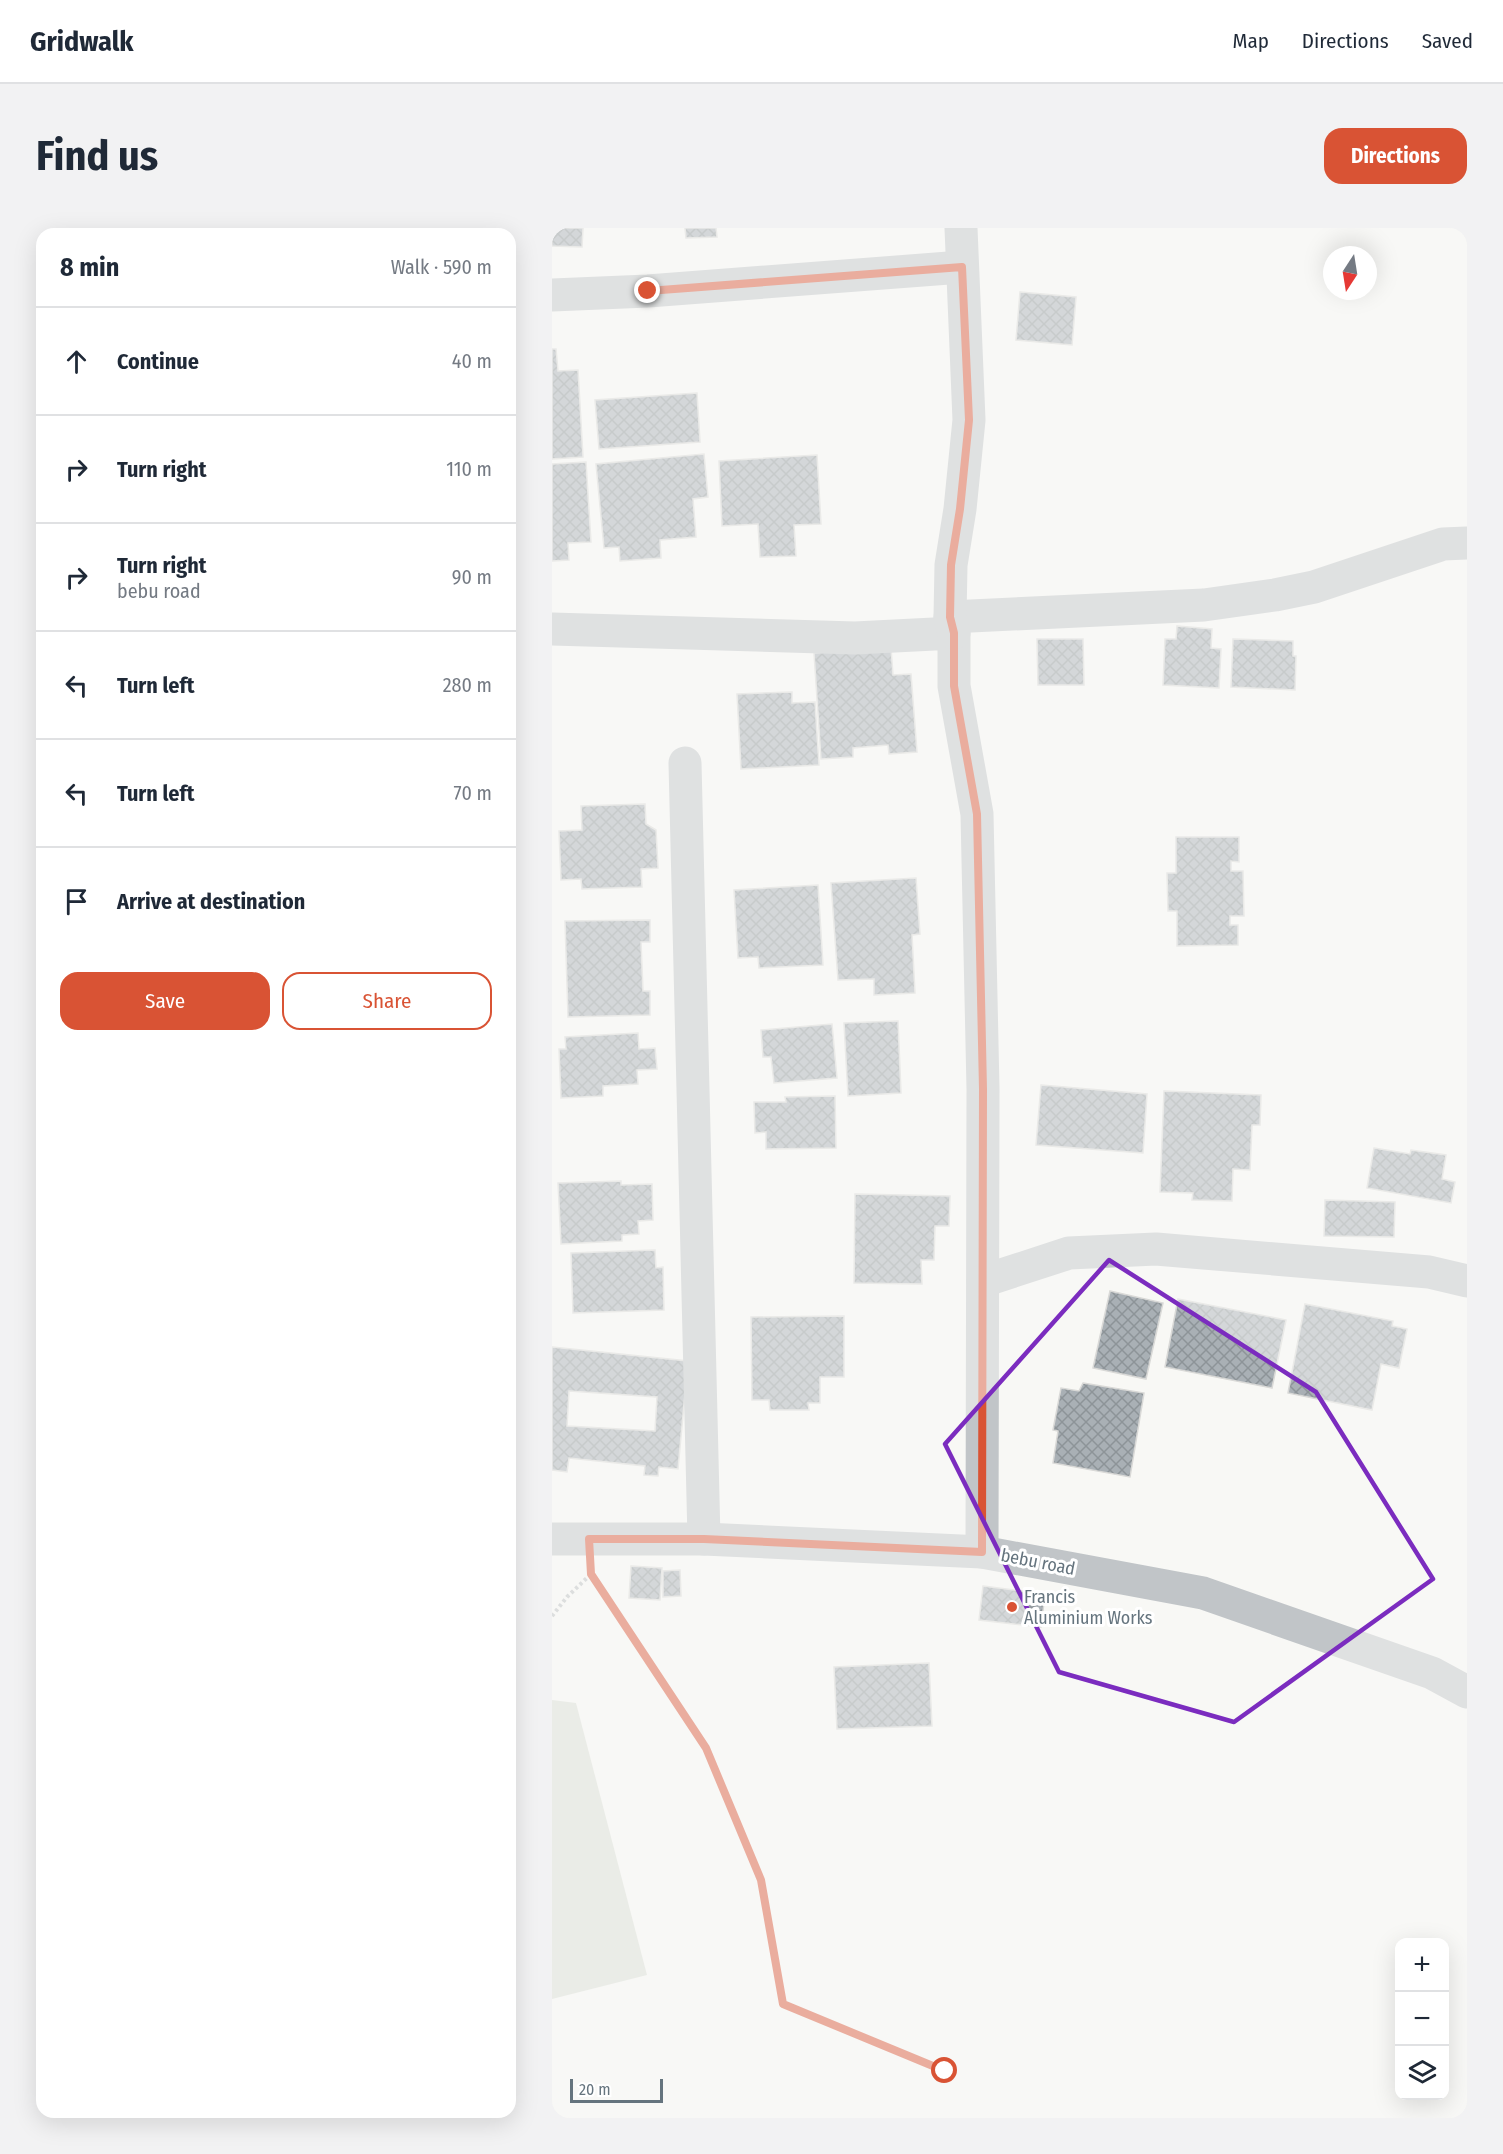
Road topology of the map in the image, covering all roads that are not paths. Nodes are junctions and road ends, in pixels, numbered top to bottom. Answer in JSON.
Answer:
{"nodes":[{"id":1,"x":961,"y":228,"type":"edge"},
{"id":2,"x":962,"y":267,"type":"junction"},
{"id":3,"x":552,"y":295,"type":"edge"},
{"id":4,"x":1467,"y":543,"type":"edge"},
{"id":5,"x":952,"y":625,"type":"junction"},
{"id":6,"x":552,"y":629,"type":"edge"},
{"id":7,"x":685,"y":763,"type":"dead end"},
{"id":8,"x":983,"y":1281,"type":"junction"},
{"id":9,"x":1467,"y":1281,"type":"edge"},
{"id":10,"x":552,"y":1539,"type":"edge"},
{"id":11,"x":704,"y":1539,"type":"junction"},
{"id":12,"x":982,"y":1552,"type":"junction"},
{"id":13,"x":1467,"y":1692,"type":"edge"}],
"edges":[{"from":1,"to":2,"type":"street"},
{"from":2,"to":3,"type":"street"},
{"from":2,"to":5,"type":"street"},
{"from":4,"to":5,"type":"street"},
{"from":5,"to":6,"type":"street"},
{"from":5,"to":8,"type":"street"},
{"from":7,"to":11,"type":"street"},
{"from":8,"to":9,"type":"street"},
{"from":8,"to":12,"type":"street"},
{"from":10,"to":11,"type":"street","name":"bebu road"},
{"from":11,"to":12,"type":"street","name":"bebu road"},
{"from":12,"to":13,"type":"street","name":"bebu road"}]}
